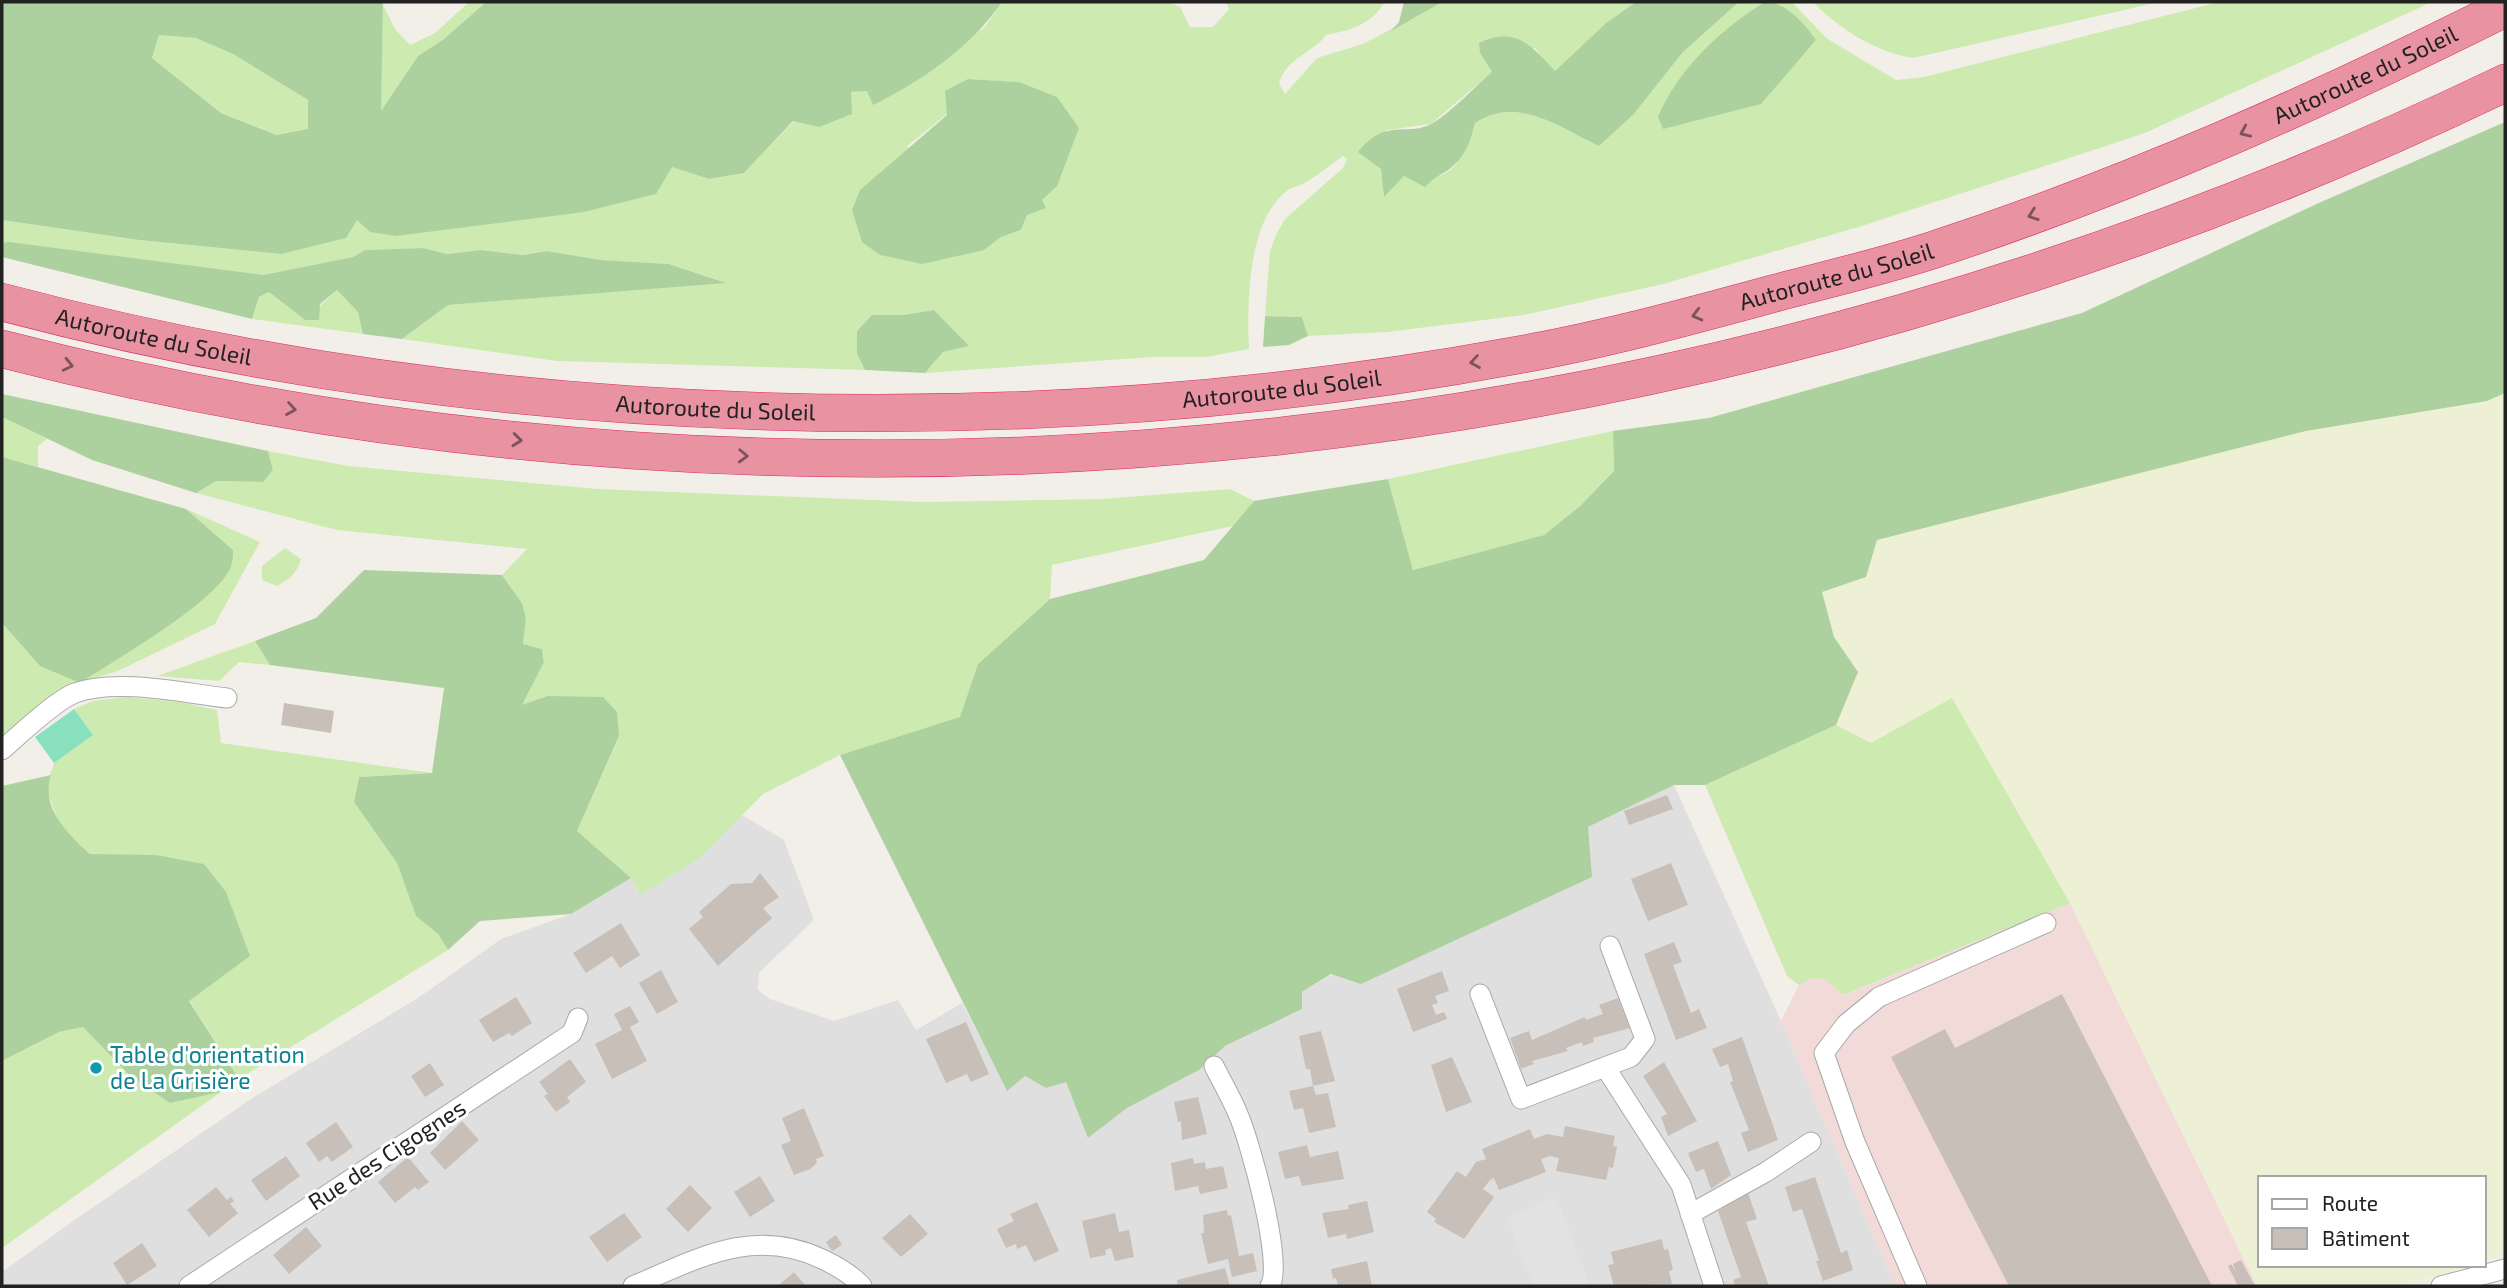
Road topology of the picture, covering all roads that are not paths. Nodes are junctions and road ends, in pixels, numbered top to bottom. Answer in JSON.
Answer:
{"nodes":[{"id":1,"x":2505,"y":8,"type":"edge"},
{"id":2,"x":2505,"y":83,"type":"edge"},
{"id":3,"x":2,"y":302,"type":"edge"},
{"id":4,"x":2,"y":349,"type":"edge"},
{"id":5,"x":227,"y":698,"type":"dead end"},
{"id":6,"x":2,"y":750,"type":"edge"},
{"id":7,"x":2046,"y":923,"type":"dead end"},
{"id":8,"x":1610,"y":946,"type":"dead end"},
{"id":9,"x":1480,"y":994,"type":"dead end"},
{"id":10,"x":578,"y":1018,"type":"dead end"},
{"id":11,"x":1214,"y":1066,"type":"dead end"},
{"id":12,"x":1605,"y":1067,"type":"junction"},
{"id":13,"x":1811,"y":1142,"type":"dead end"},
{"id":14,"x":1690,"y":1214,"type":"junction"},
{"id":15,"x":2505,"y":1269,"type":"edge"},
{"id":16,"x":1277,"y":1284,"type":"edge"},
{"id":17,"x":189,"y":1286,"type":"edge"},
{"id":18,"x":633,"y":1286,"type":"edge"},
{"id":19,"x":862,"y":1286,"type":"edge"},
{"id":20,"x":1714,"y":1286,"type":"edge"},
{"id":21,"x":1917,"y":1286,"type":"edge"},
{"id":22,"x":2441,"y":1286,"type":"edge"}],
"edges":[{"from":1,"to":3,"type":"highway","name":"Autoroute du Soleil","one_way":true},
{"from":4,"to":2,"type":"highway","name":"Autoroute du Soleil","one_way":true},
{"from":5,"to":6,"type":"street"},
{"from":7,"to":21,"type":"street"},
{"from":8,"to":12,"type":"street"},
{"from":9,"to":12,"type":"street"},
{"from":10,"to":17,"type":"street","name":"Rue des Cigognes"},
{"from":11,"to":16,"type":"street"},
{"from":12,"to":14,"type":"street"},
{"from":13,"to":14,"type":"street"},
{"from":14,"to":20,"type":"street"},
{"from":15,"to":22,"type":"street"},
{"from":18,"to":19,"type":"street"}]}
